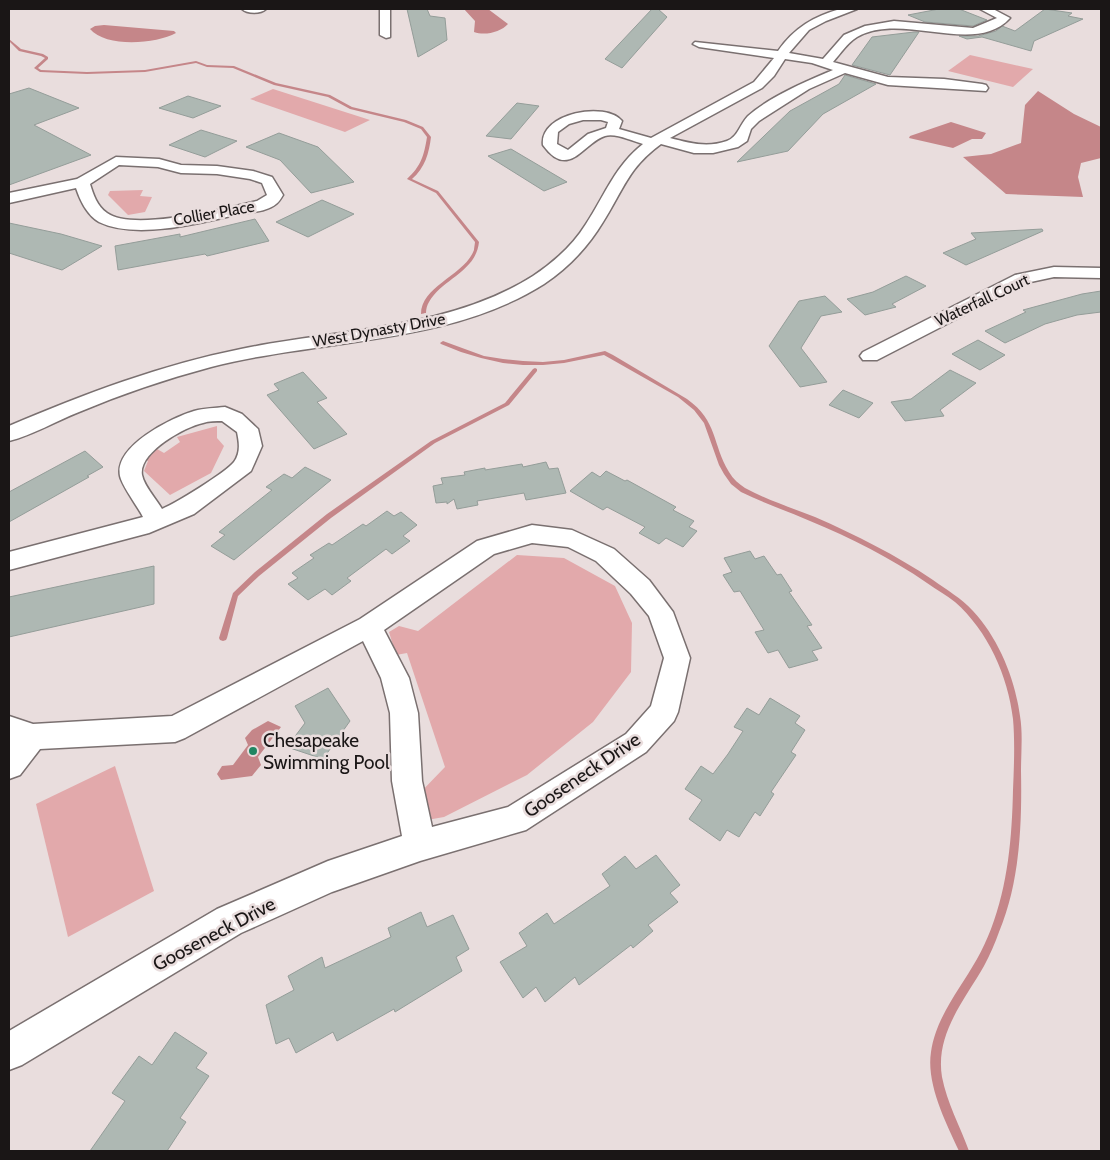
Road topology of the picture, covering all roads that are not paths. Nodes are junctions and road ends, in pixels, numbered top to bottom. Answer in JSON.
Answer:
{"nodes":[{"id":1,"x":247,"y":9,"type":"edge"},
{"id":2,"x":261,"y":9,"type":"edge"},
{"id":3,"x":385,"y":9,"type":"edge"},
{"id":4,"x":852,"y":9,"type":"edge"},
{"id":5,"x":985,"y":9,"type":"edge"},
{"id":6,"x":829,"y":11,"type":"edge"},
{"id":7,"x":386,"y":35,"type":"dead end"},
{"id":8,"x":699,"y":44,"type":"dead end"},
{"id":9,"x":781,"y":55,"type":"junction"},
{"id":10,"x":826,"y":63,"type":"junction"},
{"id":11,"x":845,"y":69,"type":"junction"},
{"id":12,"x":982,"y":88,"type":"dead end"},
{"id":13,"x":612,"y":131,"type":"dead end"},
{"id":14,"x":656,"y":141,"type":"junction"},
{"id":15,"x":82,"y":182,"type":"junction"},
{"id":16,"x":9,"y":198,"type":"edge"},
{"id":17,"x":1101,"y":273,"type":"edge"},
{"id":18,"x":870,"y":356,"type":"dead end"},
{"id":19,"x":9,"y":434,"type":"edge"},
{"id":20,"x":157,"y":520,"type":"junction"},
{"id":21,"x":9,"y":561,"type":"edge"},
{"id":22,"x":369,"y":626,"type":"junction"},
{"id":23,"x":21,"y":733,"type":"edge"},
{"id":24,"x":9,"y":766,"type":"edge"},
{"id":25,"x":420,"y":846,"type":"junction"},
{"id":26,"x":9,"y":1052,"type":"edge"}],
"edges":[{"from":1,"to":2,"type":"street"},
{"from":3,"to":7,"type":"street"},
{"from":4,"to":6,"type":"street","name":"West Dynasty Drive"},
{"from":5,"to":10,"type":"street"},
{"from":6,"to":9,"type":"street","name":"West Dynasty Drive"},
{"from":8,"to":9,"type":"street"},
{"from":9,"to":10,"type":"street"},
{"from":9,"to":14,"type":"street","name":"West Dynasty Drive"},
{"from":10,"to":11,"type":"street"},
{"from":11,"to":12,"type":"street"},
{"from":11,"to":14,"type":"street"},
{"from":13,"to":14,"type":"street"},
{"from":14,"to":19,"type":"street","name":"West Dynasty Drive"},
{"from":15,"to":15,"type":"street","name":"Collier Place"},
{"from":15,"to":16,"type":"street","name":"Collier Place"},
{"from":17,"to":18,"type":"street","name":"Waterfall Court"},
{"from":20,"to":20,"type":"street"},
{"from":20,"to":21,"type":"street"},
{"from":22,"to":23,"type":"street","name":"Gooseneck Drive"},
{"from":22,"to":25,"type":"street"},
{"from":22,"to":25,"type":"street","name":"Gooseneck Drive"},
{"from":23,"to":24,"type":"street"},
{"from":25,"to":26,"type":"street","name":"Gooseneck Drive"}]}
